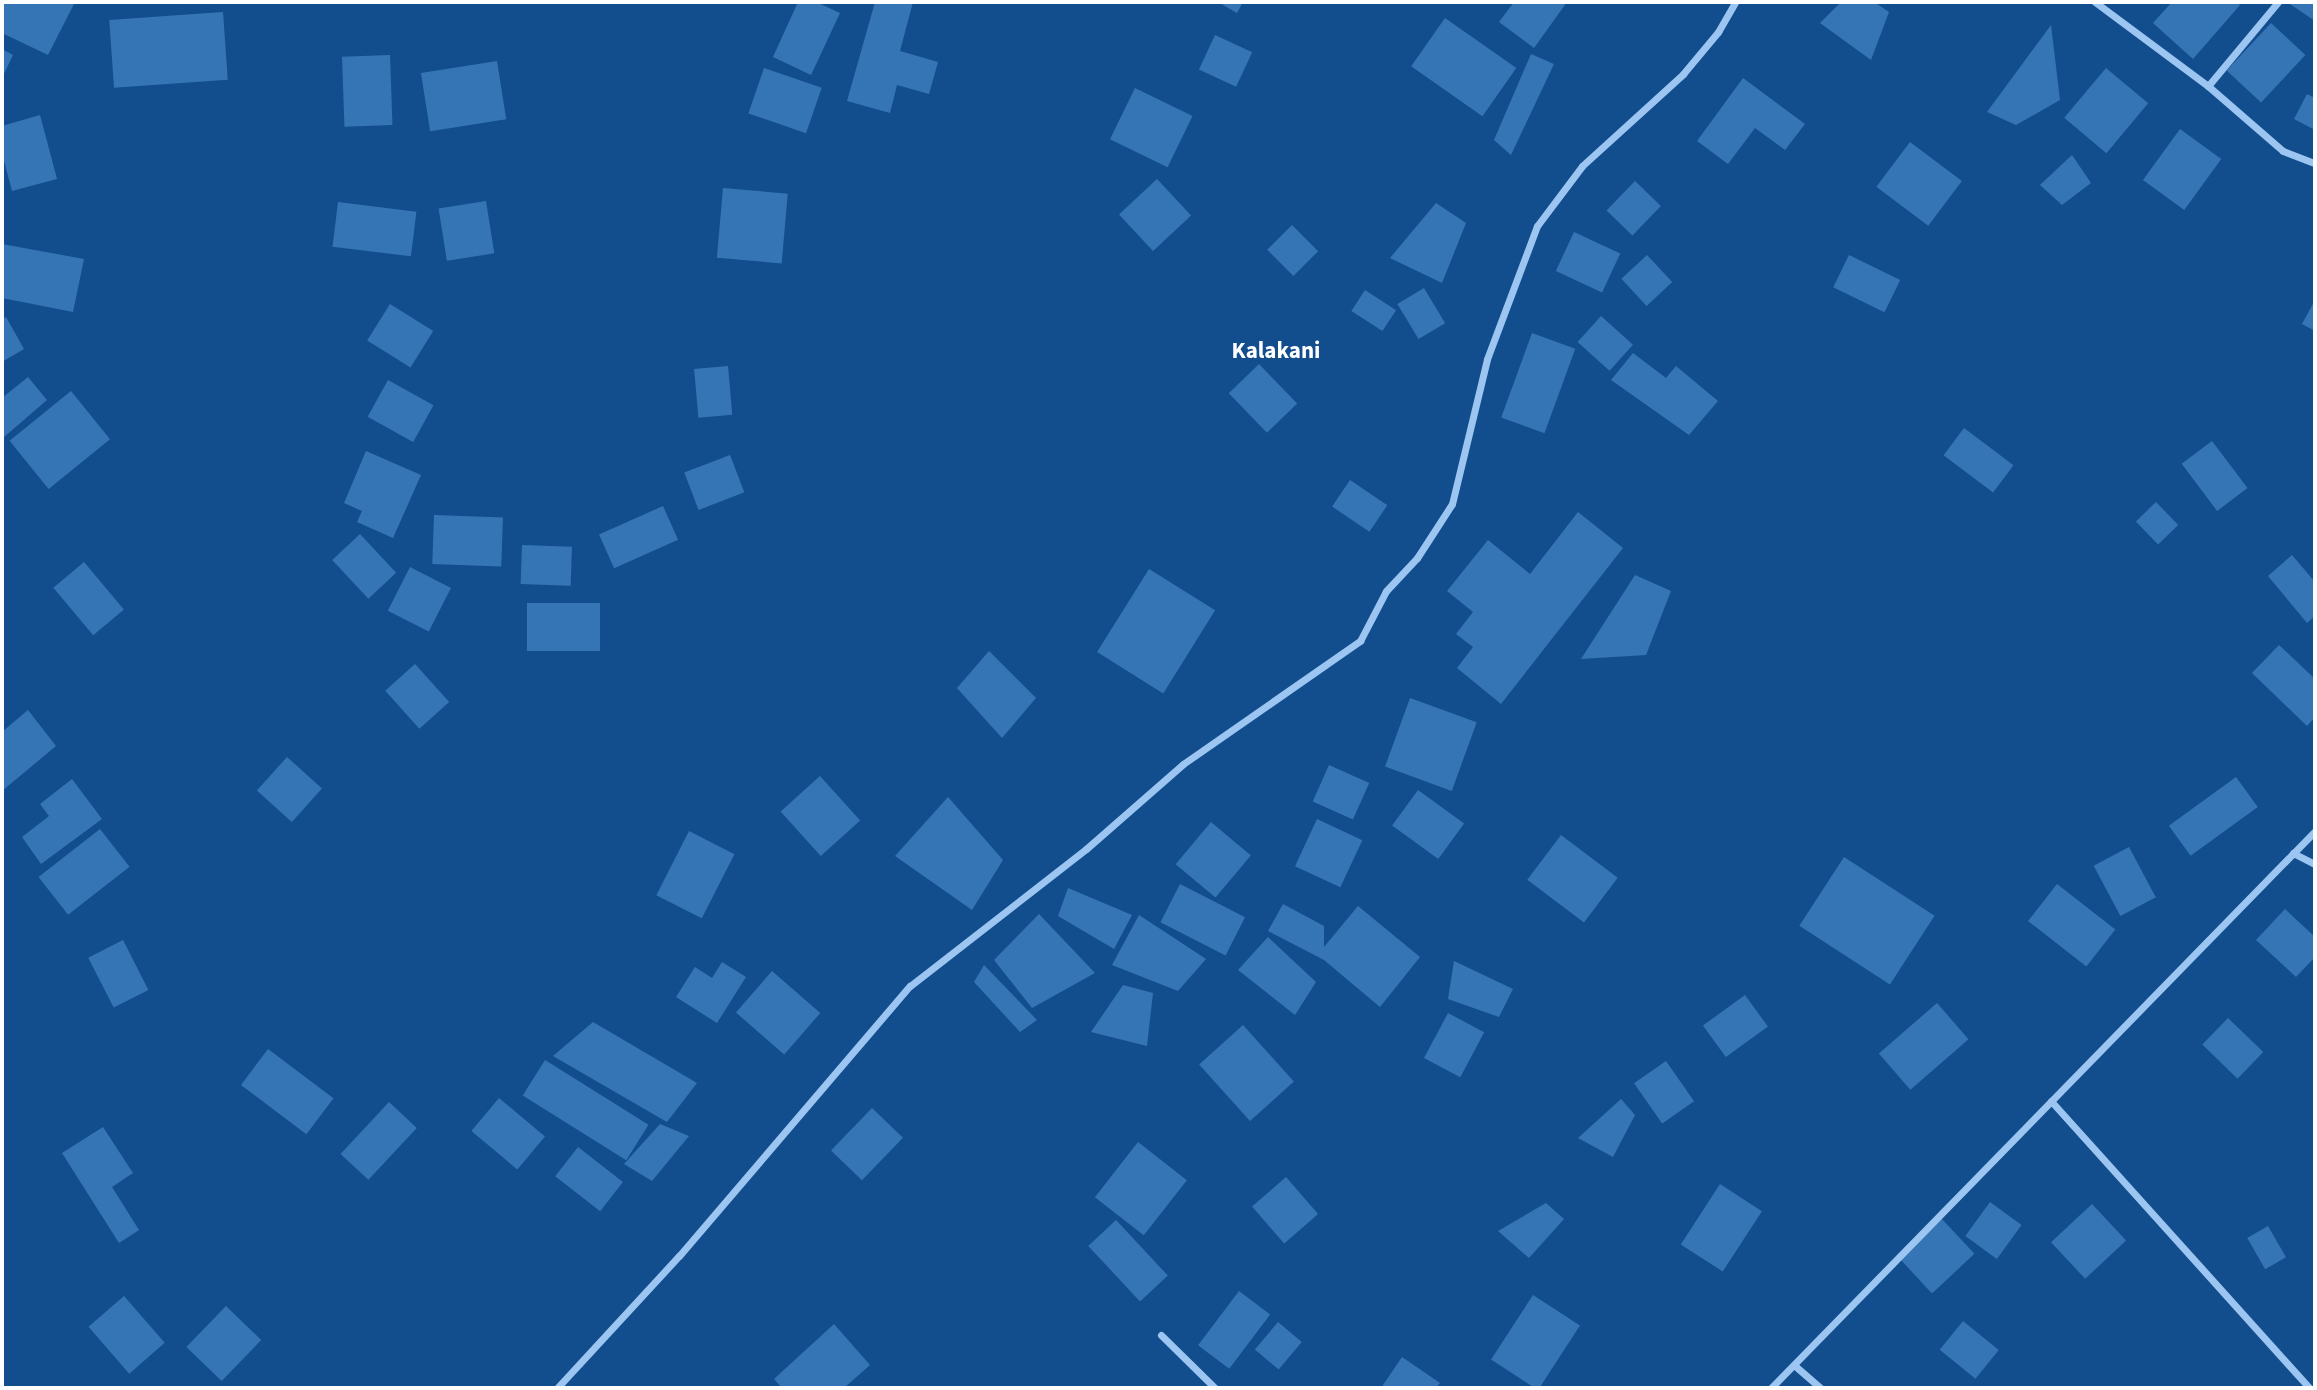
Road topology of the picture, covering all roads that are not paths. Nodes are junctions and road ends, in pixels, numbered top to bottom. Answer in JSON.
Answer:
{"nodes":[{"id":1,"x":1735,"y":2,"type":"edge"},
{"id":2,"x":2095,"y":2,"type":"edge"},
{"id":3,"x":2278,"y":2,"type":"edge"},
{"id":4,"x":2208,"y":86,"type":"junction"},
{"id":5,"x":2315,"y":163,"type":"edge"},
{"id":6,"x":2315,"y":831,"type":"edge"},
{"id":7,"x":2293,"y":853,"type":"junction"},
{"id":8,"x":2315,"y":864,"type":"edge"},
{"id":9,"x":2051,"y":1101,"type":"junction"},
{"id":10,"x":1161,"y":1335,"type":"dead end"},
{"id":11,"x":1794,"y":1365,"type":"junction"},
{"id":12,"x":557,"y":1388,"type":"edge"},
{"id":13,"x":1215,"y":1388,"type":"edge"},
{"id":14,"x":1771,"y":1388,"type":"edge"},
{"id":15,"x":1820,"y":1388,"type":"edge"},
{"id":16,"x":2309,"y":1388,"type":"edge"}],
"edges":[{"from":1,"to":12,"type":"street"},
{"from":2,"to":4,"type":"street"},
{"from":3,"to":4,"type":"street"},
{"from":4,"to":5,"type":"street"},
{"from":6,"to":7,"type":"street"},
{"from":7,"to":8,"type":"street"},
{"from":7,"to":9,"type":"street"},
{"from":9,"to":11,"type":"street"},
{"from":9,"to":16,"type":"street"},
{"from":10,"to":13,"type":"street"},
{"from":11,"to":14,"type":"street"},
{"from":11,"to":15,"type":"street"}]}
